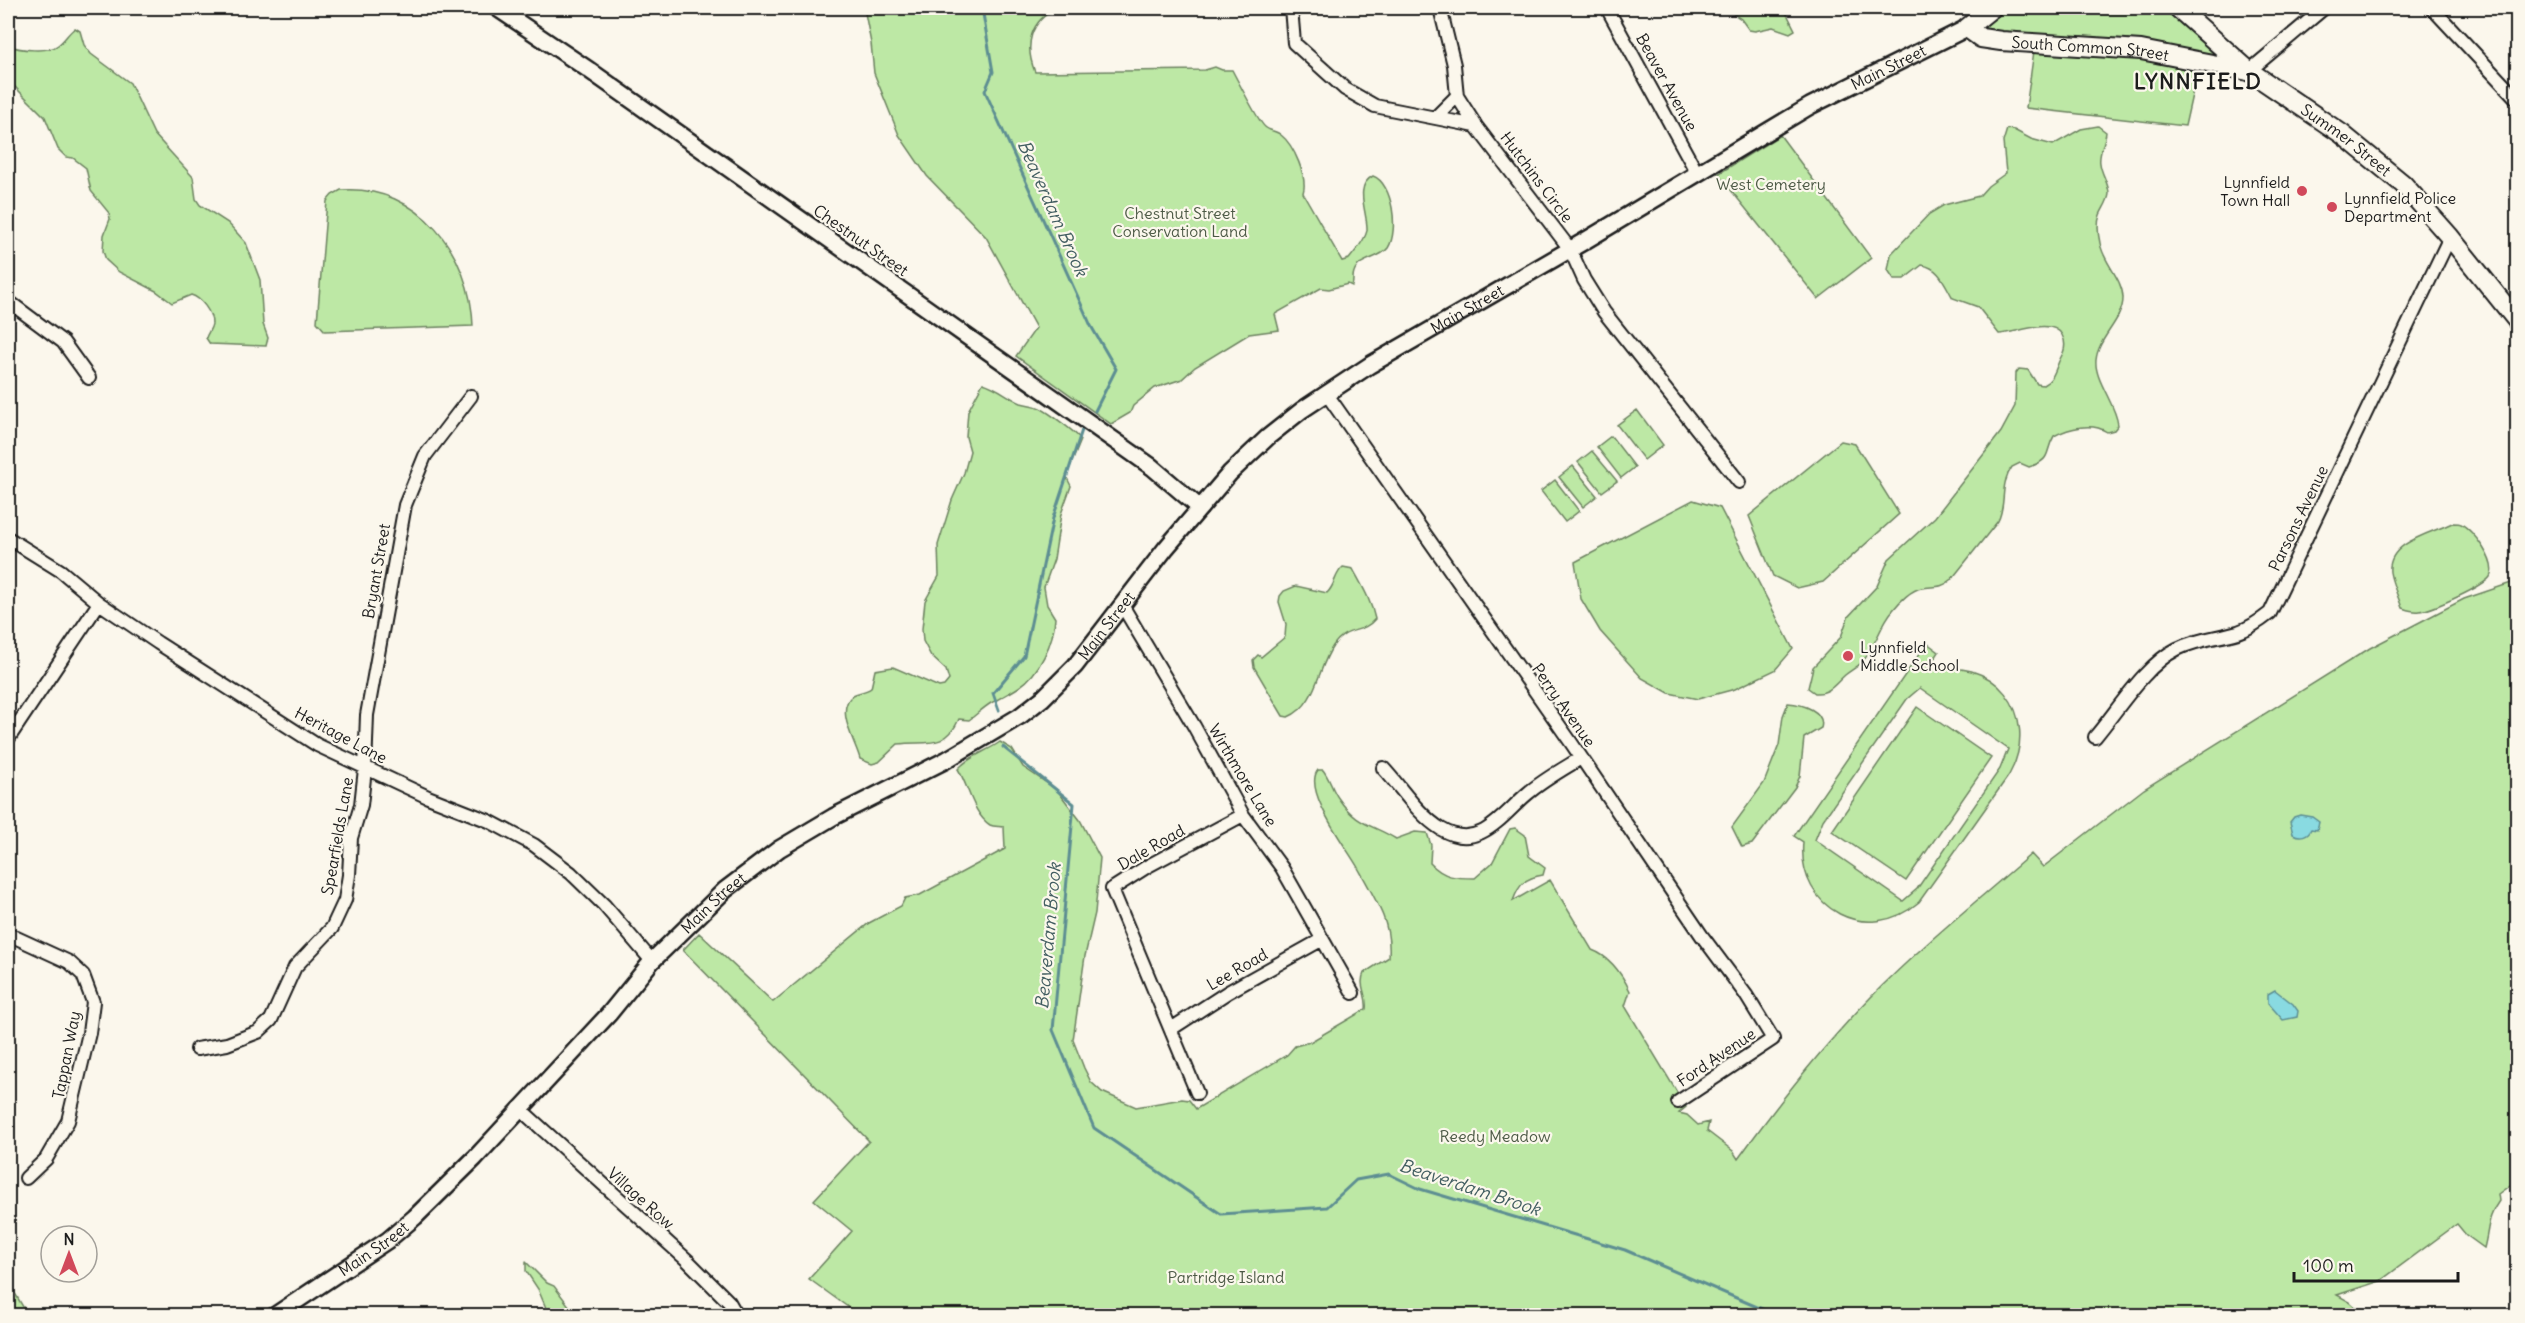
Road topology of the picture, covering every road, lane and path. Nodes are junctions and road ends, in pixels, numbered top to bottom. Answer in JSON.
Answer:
{"nodes":[{"id":1,"x":497,"y":8,"type":"edge"},
{"id":2,"x":1291,"y":8,"type":"edge"},
{"id":3,"x":1440,"y":8,"type":"edge"},
{"id":4,"x":1607,"y":8,"type":"edge"},
{"id":5,"x":2178,"y":8,"type":"edge"},
{"id":6,"x":2324,"y":8,"type":"edge"},
{"id":7,"x":2432,"y":8,"type":"edge"},
{"id":8,"x":1985,"y":10,"type":"edge"},
{"id":9,"x":1967,"y":28,"type":"junction"},
{"id":10,"x":2249,"y":71,"type":"junction"},
{"id":11,"x":1457,"y":96,"type":"junction"},
{"id":12,"x":2517,"y":100,"type":"edge"},
{"id":13,"x":1436,"y":117,"type":"junction"},
{"id":14,"x":1476,"y":126,"type":"junction"},
{"id":15,"x":1697,"y":173,"type":"junction"},
{"id":16,"x":2450,"y":237,"type":"junction"},
{"id":17,"x":1570,"y":249,"type":"junction"},
{"id":18,"x":8,"y":301,"type":"edge"},
{"id":19,"x":2517,"y":322,"type":"edge"},
{"id":20,"x":89,"y":378,"type":"dead end"},
{"id":21,"x":1326,"y":393,"type":"junction"},
{"id":22,"x":471,"y":396,"type":"dead end"},
{"id":23,"x":1739,"y":482,"type":"dead end"},
{"id":24,"x":1200,"y":508,"type":"junction"},
{"id":25,"x":8,"y":538,"type":"edge"},
{"id":26,"x":99,"y":603,"type":"junction"},
{"id":27,"x":1122,"y":605,"type":"junction"},
{"id":28,"x":2096,"y":737,"type":"dead end"},
{"id":29,"x":8,"y":739,"type":"edge"},
{"id":30,"x":1581,"y":758,"type":"junction"},
{"id":31,"x":1383,"y":768,"type":"dead end"},
{"id":32,"x":365,"y":769,"type":"junction"},
{"id":33,"x":1243,"y":815,"type":"junction"},
{"id":34,"x":8,"y":934,"type":"edge"},
{"id":35,"x":1321,"y":940,"type":"junction"},
{"id":36,"x":652,"y":961,"type":"junction"},
{"id":37,"x":1353,"y":993,"type":"dead end"},
{"id":38,"x":1171,"y":1029,"type":"junction"},
{"id":39,"x":1773,"y":1039,"type":"joint"},
{"id":40,"x":197,"y":1049,"type":"dead end"},
{"id":41,"x":1197,"y":1093,"type":"dead end"},
{"id":42,"x":1678,"y":1102,"type":"dead end"},
{"id":43,"x":519,"y":1108,"type":"junction"},
{"id":44,"x":26,"y":1178,"type":"dead end"},
{"id":45,"x":274,"y":1316,"type":"edge"},
{"id":46,"x":737,"y":1316,"type":"edge"}],
"edges":[{"from":1,"to":24,"type":"street","name":"Chestnut Street"},
{"from":2,"to":13,"type":"street","name":"Hutchins Circle"},
{"from":3,"to":11,"type":"street","name":"Hutchins Circle"},
{"from":4,"to":15,"type":"street","name":"Beaver Avenue"},
{"from":5,"to":10,"type":"main road","name":"Summer Street"},
{"from":6,"to":10,"type":"street"},
{"from":7,"to":12,"type":"street"},
{"from":8,"to":9,"type":"main road","name":"Main Street"},
{"from":9,"to":10,"type":"main road","name":"South Common Street"},
{"from":9,"to":15,"type":"street","name":"Main Street"},
{"from":10,"to":16,"type":"main road","name":"Summer Street"},
{"from":11,"to":13,"type":"street"},
{"from":11,"to":14,"type":"street","name":"Hutchins Circle"},
{"from":13,"to":14,"type":"street","name":"Hutchins Circle"},
{"from":14,"to":17,"type":"street","name":"Hutchins Circle"},
{"from":15,"to":17,"type":"street","name":"Main Street"},
{"from":16,"to":19,"type":"main road","name":"Summer Street"},
{"from":16,"to":28,"type":"street","name":"Parsons Avenue"},
{"from":17,"to":21,"type":"street","name":"Main Street"},
{"from":17,"to":23,"type":"street"},
{"from":18,"to":20,"type":"street"},
{"from":21,"to":24,"type":"street","name":"Main Street"},
{"from":21,"to":30,"type":"street","name":"Perry Avenue"},
{"from":22,"to":32,"type":"street","name":"Bryant Street"},
{"from":24,"to":27,"type":"street","name":"Main Street"},
{"from":25,"to":26,"type":"street","name":"Heritage Lane"},
{"from":26,"to":29,"type":"street"},
{"from":26,"to":32,"type":"street","name":"Heritage Lane"},
{"from":27,"to":33,"type":"street","name":"Wirthmore Lane"},
{"from":27,"to":36,"type":"street","name":"Main Street"},
{"from":30,"to":31,"type":"street"},
{"from":30,"to":39,"type":"street","name":"Perry Avenue"},
{"from":32,"to":36,"type":"street","name":"Heritage Lane"},
{"from":32,"to":40,"type":"street","name":"Spearfields Lane"},
{"from":33,"to":35,"type":"street","name":"Wirthmore Lane"},
{"from":33,"to":38,"type":"street","name":"Dale Road"},
{"from":34,"to":44,"type":"street","name":"Tappan Way"},
{"from":35,"to":37,"type":"street","name":"Wirthmore Lane"},
{"from":35,"to":38,"type":"street","name":"Lee Road"},
{"from":36,"to":43,"type":"street","name":"Main Street"},
{"from":38,"to":41,"type":"street"},
{"from":39,"to":42,"type":"street","name":"Ford Avenue"},
{"from":43,"to":45,"type":"street","name":"Main Street"},
{"from":43,"to":46,"type":"street","name":"Village Row"}]}
